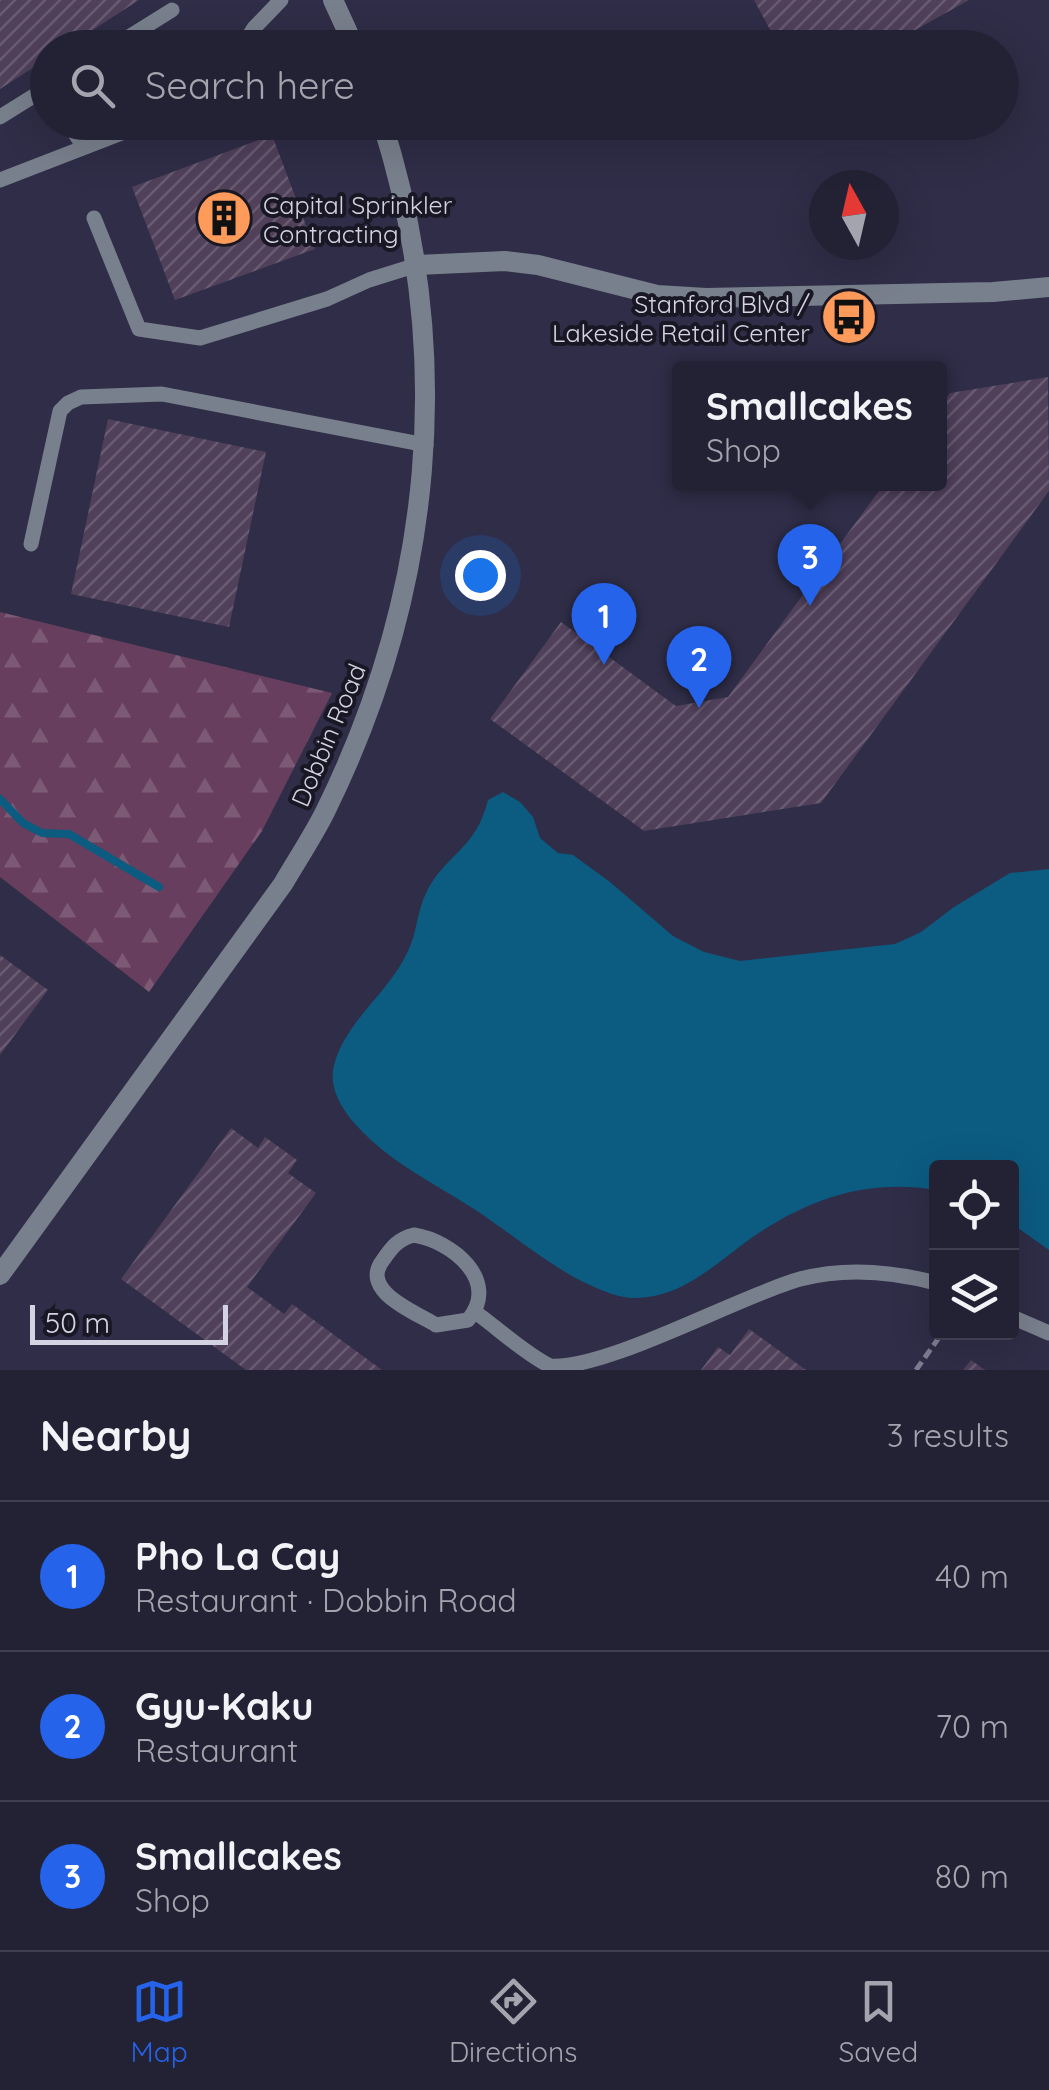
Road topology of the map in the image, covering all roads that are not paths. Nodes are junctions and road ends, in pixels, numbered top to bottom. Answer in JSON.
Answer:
{"nodes":[{"id":1,"x":281,"y":0,"type":"edge"},
{"id":2,"x":333,"y":0,"type":"edge"},
{"id":3,"x":172,"y":10,"type":"dead end"},
{"id":4,"x":140,"y":30,"type":"edge"},
{"id":5,"x":253,"y":30,"type":"edge"},
{"id":6,"x":347,"y":30,"type":"edge"},
{"id":7,"x":30,"y":98,"type":"edge"},
{"id":8,"x":0,"y":117,"type":"edge"},
{"id":9,"x":79,"y":140,"type":"edge"},
{"id":10,"x":100,"y":140,"type":"edge"},
{"id":11,"x":386,"y":140,"type":"edge"},
{"id":12,"x":83,"y":146,"type":"junction"},
{"id":13,"x":0,"y":180,"type":"edge"},
{"id":14,"x":94,"y":218,"type":"dead end"},
{"id":15,"x":417,"y":265,"type":"junction"},
{"id":16,"x":1049,"y":288,"type":"edge"},
{"id":17,"x":426,"y":444,"type":"junction"},
{"id":18,"x":32,"y":544,"type":"dead end"},
{"id":19,"x":0,"y":1276,"type":"edge"},
{"id":20,"x":929,"y":1282,"type":"edge"},
{"id":21,"x":475,"y":1312,"type":"junction"},
{"id":22,"x":1019,"y":1320,"type":"edge"},
{"id":23,"x":1049,"y":1333,"type":"edge"}],
"edges":[{"from":1,"to":5,"type":"lane"},
{"from":2,"to":6,"type":"street"},
{"from":3,"to":4,"type":"lane"},
{"from":7,"to":8,"type":"lane"},
{"from":9,"to":12,"type":"lane"},
{"from":10,"to":12,"type":"lane"},
{"from":11,"to":15,"type":"street","name":"Dobbin Road"},
{"from":12,"to":13,"type":"lane"},
{"from":14,"to":15,"type":"lane"},
{"from":15,"to":16,"type":"street"},
{"from":15,"to":17,"type":"street","name":"Dobbin Road"},
{"from":17,"to":18,"type":"lane"},
{"from":17,"to":19,"type":"street","name":"Dobbin Road"},
{"from":20,"to":21,"type":"lane"},
{"from":21,"to":21,"type":"lane"},
{"from":22,"to":23,"type":"lane"}]}
